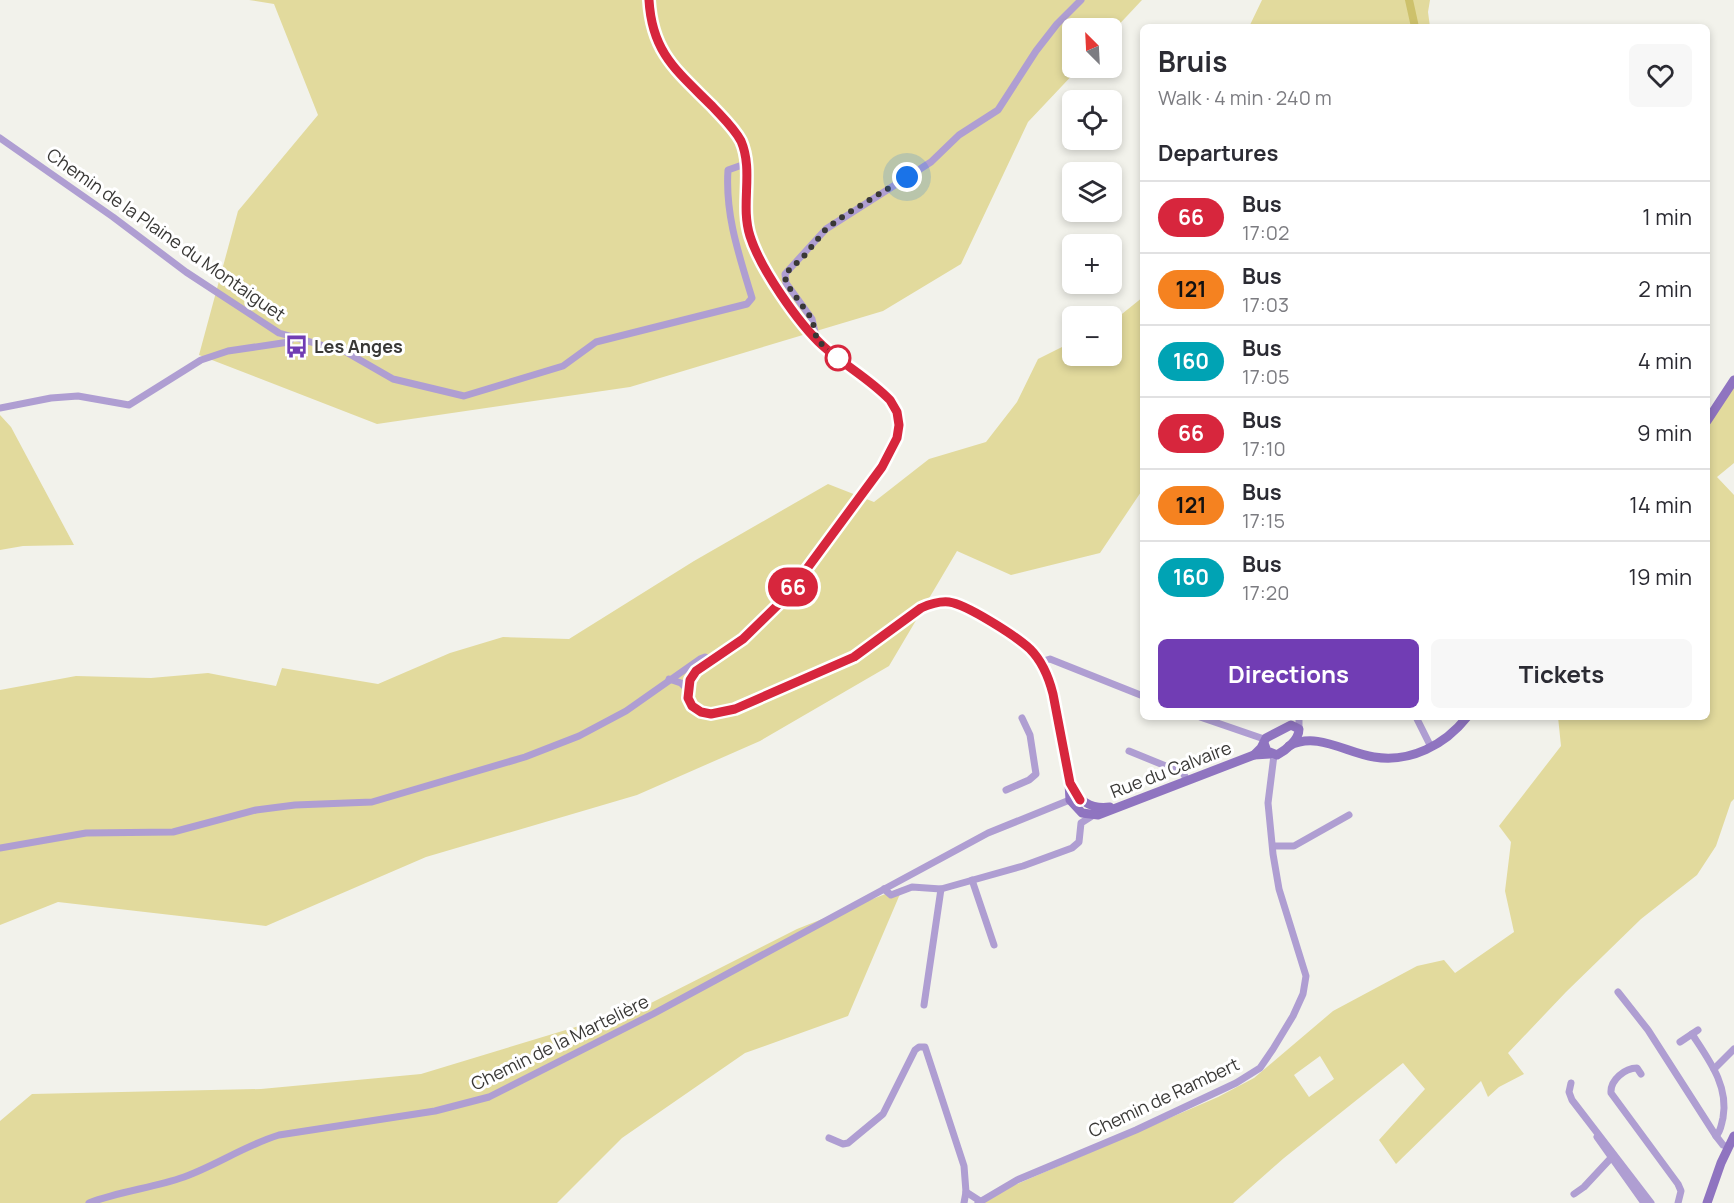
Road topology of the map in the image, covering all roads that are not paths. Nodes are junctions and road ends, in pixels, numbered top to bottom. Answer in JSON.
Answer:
{"nodes":[{"id":1,"x":649,"y":0,"type":"edge"},
{"id":2,"x":1081,"y":0,"type":"edge"},
{"id":3,"x":0,"y":138,"type":"edge"},
{"id":4,"x":746,"y":164,"type":"junction"},
{"id":5,"x":293,"y":337,"type":"junction"},
{"id":6,"x":817,"y":340,"type":"junction"},
{"id":7,"x":1734,"y":380,"type":"edge"},
{"id":8,"x":0,"y":408,"type":"edge"},
{"id":9,"x":1710,"y":416,"type":"edge"},
{"id":10,"x":711,"y":660,"type":"junction"},
{"id":11,"x":1040,"y":662,"type":"junction"},
{"id":12,"x":669,"y":680,"type":"junction"},
{"id":13,"x":687,"y":689,"type":"junction"},
{"id":14,"x":1140,"y":695,"type":"edge"},
{"id":15,"x":1022,"y":718,"type":"dead end"},
{"id":16,"x":1208,"y":720,"type":"edge"},
{"id":17,"x":1295,"y":720,"type":"edge"},
{"id":18,"x":1298,"y":720,"type":"edge"},
{"id":19,"x":1418,"y":720,"type":"edge"},
{"id":20,"x":1464,"y":720,"type":"edge"},
{"id":21,"x":1289,"y":726,"type":"junction"},
{"id":22,"x":1299,"y":730,"type":"junction"},
{"id":23,"x":1264,"y":741,"type":"junction"},
{"id":24,"x":1309,"y":741,"type":"junction"},
{"id":25,"x":1289,"y":746,"type":"junction"},
{"id":26,"x":1431,"y":747,"type":"junction"},
{"id":27,"x":1129,"y":751,"type":"dead end"},
{"id":28,"x":1254,"y":755,"type":"junction"},
{"id":29,"x":1272,"y":755,"type":"junction"},
{"id":30,"x":1187,"y":780,"type":"junction"},
{"id":31,"x":1006,"y":790,"type":"dead end"},
{"id":32,"x":1075,"y":800,"type":"junction"},
{"id":33,"x":1120,"y":805,"type":"junction"},
{"id":34,"x":1349,"y":815,"type":"dead end"},
{"id":35,"x":1092,"y":816,"type":"junction"},
{"id":36,"x":1273,"y":846,"type":"junction"},
{"id":37,"x":0,"y":848,"type":"edge"},
{"id":38,"x":972,"y":880,"type":"junction"},
{"id":39,"x":941,"y":889,"type":"junction"},
{"id":40,"x":885,"y":890,"type":"junction"},
{"id":41,"x":994,"y":945,"type":"dead end"},
{"id":42,"x":1618,"y":992,"type":"dead end"},
{"id":43,"x":924,"y":1005,"type":"dead end"},
{"id":44,"x":1680,"y":1042,"type":"dead end"},
{"id":45,"x":1734,"y":1049,"type":"edge"},
{"id":46,"x":1714,"y":1069,"type":"junction"},
{"id":47,"x":1641,"y":1074,"type":"dead end"},
{"id":48,"x":1571,"y":1083,"type":"dead end"},
{"id":49,"x":1593,"y":1129,"type":"junction"},
{"id":50,"x":1716,"y":1136,"type":"junction"},
{"id":51,"x":1734,"y":1136,"type":"edge"},
{"id":52,"x":829,"y":1138,"type":"dead end"},
{"id":53,"x":1728,"y":1147,"type":"junction"},
{"id":54,"x":1611,"y":1158,"type":"junction"},
{"id":55,"x":966,"y":1192,"type":"junction"},
{"id":56,"x":1574,"y":1194,"type":"dead end"},
{"id":57,"x":979,"y":1202,"type":"edge"},
{"id":58,"x":89,"y":1203,"type":"edge"},
{"id":59,"x":964,"y":1203,"type":"edge"},
{"id":60,"x":1644,"y":1203,"type":"edge"},
{"id":61,"x":1651,"y":1203,"type":"edge"},
{"id":62,"x":1678,"y":1203,"type":"edge"},
{"id":63,"x":1707,"y":1203,"type":"edge"}],
"edges":[{"from":1,"to":4,"type":"street"},
{"from":2,"to":6,"type":"street"},
{"from":3,"to":5,"type":"street","name":"Chemin de la Plaine du Montaiguet"},
{"from":4,"to":5,"type":"street","name":"Chemin de la Plaine du Montaiguet"},
{"from":4,"to":6,"type":"street"},
{"from":5,"to":8,"type":"street"},
{"from":6,"to":10,"type":"street"},
{"from":7,"to":9,"type":"street"},
{"from":10,"to":12,"type":"street"},
{"from":10,"to":13,"type":"street"},
{"from":11,"to":13,"type":"street"},
{"from":11,"to":14,"type":"street"},
{"from":11,"to":32,"type":"street"},
{"from":12,"to":13,"type":"street"},
{"from":12,"to":37,"type":"street"},
{"from":15,"to":31,"type":"street"},
{"from":16,"to":23,"type":"street"},
{"from":17,"to":21,"type":"street"},
{"from":18,"to":22,"type":"street"},
{"from":19,"to":26,"type":"street"},
{"from":20,"to":26,"type":"street"},
{"from":21,"to":22,"type":"street"},
{"from":21,"to":23,"type":"street"},
{"from":22,"to":24,"type":"street"},
{"from":22,"to":25,"type":"street"},
{"from":23,"to":28,"type":"street","name":"Rue du Calvaire"},
{"from":23,"to":29,"type":"street"},
{"from":24,"to":25,"type":"street"},
{"from":24,"to":26,"type":"street"},
{"from":25,"to":29,"type":"street"},
{"from":27,"to":30,"type":"street"},
{"from":28,"to":29,"type":"street","name":"Rue du Calvaire"},
{"from":28,"to":30,"type":"street","name":"Rue du Calvaire"},
{"from":29,"to":36,"type":"street","name":"Chemin de Rambert"},
{"from":30,"to":33,"type":"street","name":"Rue du Calvaire"},
{"from":32,"to":33,"type":"street"},
{"from":32,"to":35,"type":"street","name":"Rue du Calvaire"},
{"from":32,"to":40,"type":"street","name":"Chemin de la Martelière"},
{"from":33,"to":35,"type":"street","name":"Rue du Calvaire"},
{"from":34,"to":36,"type":"street"},
{"from":35,"to":38,"type":"street"},
{"from":36,"to":57,"type":"street","name":"Chemin de Rambert"},
{"from":38,"to":39,"type":"street"},
{"from":38,"to":41,"type":"street"},
{"from":39,"to":40,"type":"street"},
{"from":39,"to":43,"type":"street"},
{"from":40,"to":58,"type":"street","name":"Chemin de la Martelière"},
{"from":42,"to":50,"type":"street"},
{"from":44,"to":46,"type":"street"},
{"from":45,"to":46,"type":"street"},
{"from":46,"to":50,"type":"street"},
{"from":47,"to":62,"type":"street"},
{"from":48,"to":49,"type":"street"},
{"from":49,"to":54,"type":"street"},
{"from":49,"to":61,"type":"street"},
{"from":50,"to":53,"type":"street"},
{"from":51,"to":53,"type":"street"},
{"from":52,"to":55,"type":"street"},
{"from":53,"to":63,"type":"street"},
{"from":54,"to":56,"type":"street"},
{"from":54,"to":60,"type":"street"},
{"from":55,"to":57,"type":"street"},
{"from":55,"to":59,"type":"street"}]}
